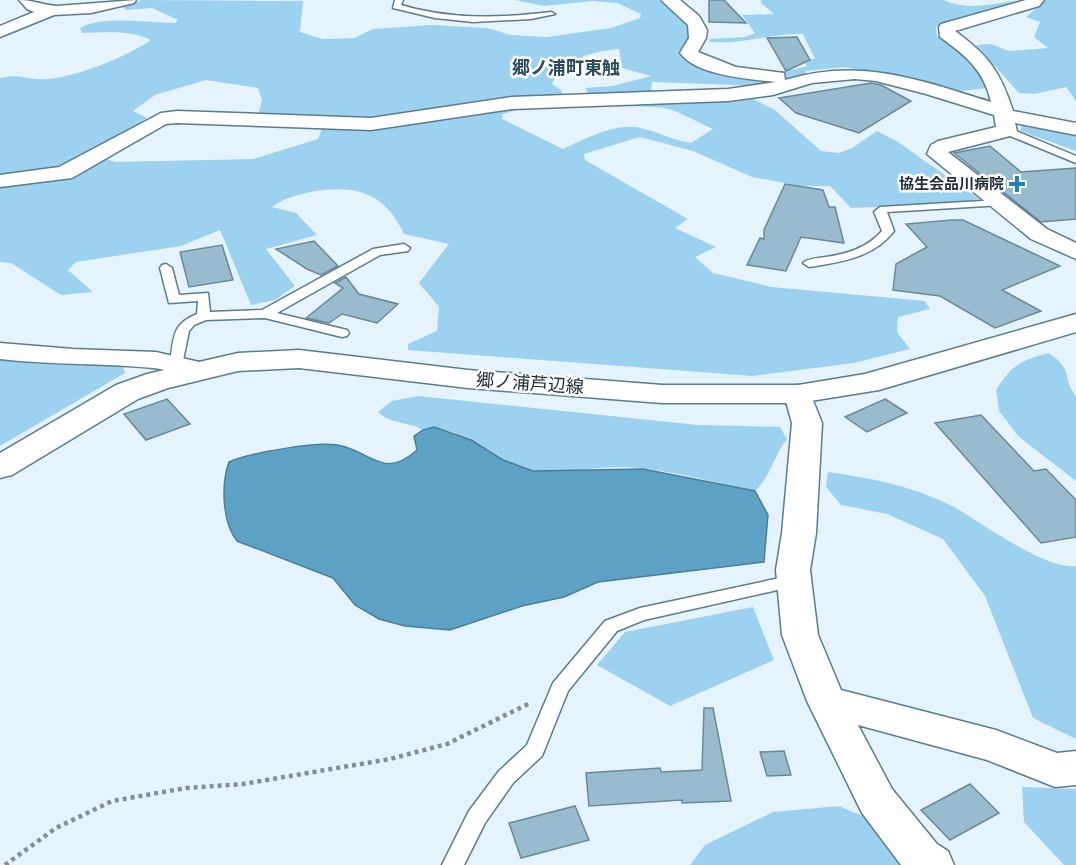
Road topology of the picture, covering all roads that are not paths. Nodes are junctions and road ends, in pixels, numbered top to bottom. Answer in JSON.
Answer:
{"nodes":[{"id":1,"x":27,"y":0,"type":"edge"},
{"id":2,"x":128,"y":0,"type":"edge"},
{"id":3,"x":399,"y":0,"type":"edge"},
{"id":4,"x":669,"y":0,"type":"edge"},
{"id":5,"x":1036,"y":0,"type":"edge"},
{"id":6,"x":52,"y":10,"type":"junction"},
{"id":7,"x":551,"y":14,"type":"dead end"},
{"id":8,"x":0,"y":32,"type":"edge"},
{"id":9,"x":864,"y":75,"type":"junction"},
{"id":10,"x":1005,"y":119,"type":"junction"},
{"id":11,"x":1076,"y":129,"type":"edge"},
{"id":12,"x":1076,"y":160,"type":"edge"},
{"id":13,"x":0,"y":182,"type":"edge"},
{"id":14,"x":999,"y":203,"type":"junction"},
{"id":15,"x":404,"y":249,"type":"dead end"},
{"id":16,"x":1076,"y":252,"type":"edge"},
{"id":17,"x":809,"y":262,"type":"dead end"},
{"id":18,"x":166,"y":268,"type":"dead end"},
{"id":19,"x":265,"y":314,"type":"junction"},
{"id":20,"x":204,"y":316,"type":"junction"},
{"id":21,"x":1076,"y":323,"type":"edge"},
{"id":22,"x":342,"y":333,"type":"dead end"},
{"id":23,"x":0,"y":351,"type":"edge"},
{"id":24,"x":187,"y":366,"type":"junction"},
{"id":25,"x":798,"y":394,"type":"junction"},
{"id":26,"x":0,"y":468,"type":"edge"},
{"id":27,"x":794,"y":581,"type":"junction"},
{"id":28,"x":826,"y":701,"type":"junction"},
{"id":29,"x":1076,"y":768,"type":"edge"},
{"id":30,"x":453,"y":865,"type":"edge"},
{"id":31,"x":932,"y":865,"type":"edge"}],
"edges":[{"from":1,"to":6,"type":"street"},
{"from":2,"to":6,"type":"street"},
{"from":3,"to":7,"type":"lane"},
{"from":4,"to":9,"type":"street"},
{"from":5,"to":10,"type":"street"},
{"from":6,"to":8,"type":"street"},
{"from":9,"to":10,"type":"street"},
{"from":9,"to":13,"type":"street"},
{"from":10,"to":11,"type":"street"},
{"from":10,"to":12,"type":"lane"},
{"from":10,"to":14,"type":"street"},
{"from":14,"to":16,"type":"street"},
{"from":14,"to":17,"type":"lane"},
{"from":15,"to":19,"type":"lane"},
{"from":18,"to":20,"type":"lane"},
{"from":19,"to":20,"type":"lane"},
{"from":19,"to":22,"type":"lane"},
{"from":20,"to":24,"type":"lane"},
{"from":21,"to":25,"type":"main road","name":"郷ノ浦芦辺線"},
{"from":23,"to":24,"type":"street"},
{"from":24,"to":25,"type":"main road","name":"郷ノ浦芦辺線"},
{"from":24,"to":26,"type":"main road","name":"郷ノ浦芦辺線"},
{"from":25,"to":27,"type":"street"},
{"from":27,"to":28,"type":"street"},
{"from":27,"to":30,"type":"lane"},
{"from":28,"to":29,"type":"street"},
{"from":28,"to":31,"type":"street"}]}
